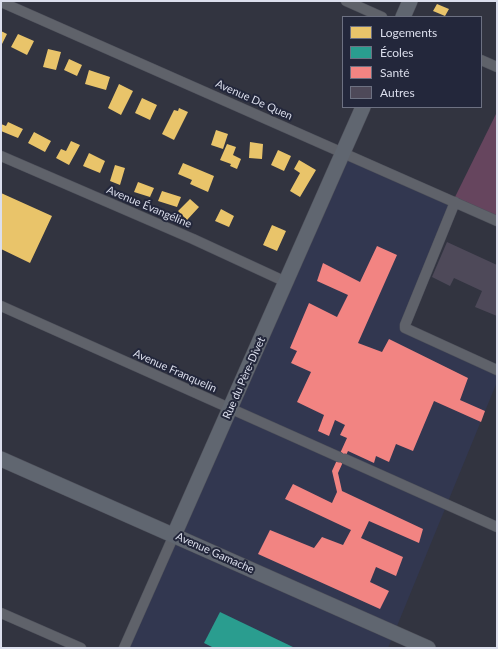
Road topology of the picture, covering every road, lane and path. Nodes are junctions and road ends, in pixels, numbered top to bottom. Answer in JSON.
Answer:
{"nodes":[{"id":1,"x":346,"y":1,"type":"edge"},
{"id":2,"x":410,"y":1,"type":"edge"},
{"id":3,"x":1,"y":2,"type":"edge"},
{"id":4,"x":380,"y":16,"type":"edge"},
{"id":5,"x":403,"y":16,"type":"edge"},
{"id":6,"x":482,"y":60,"type":"edge"},
{"id":7,"x":497,"y":67,"type":"edge"},
{"id":8,"x":363,"y":108,"type":"edge"},
{"id":9,"x":343,"y":153,"type":"junction"},
{"id":10,"x":1,"y":156,"type":"edge"},
{"id":11,"x":455,"y":202,"type":"junction"},
{"id":12,"x":497,"y":221,"type":"edge"},
{"id":13,"x":286,"y":282,"type":"junction"},
{"id":14,"x":1,"y":306,"type":"edge"},
{"id":15,"x":497,"y":370,"type":"edge"},
{"id":16,"x":230,"y":409,"type":"junction"},
{"id":17,"x":1,"y":459,"type":"edge"},
{"id":18,"x":497,"y":527,"type":"edge"},
{"id":19,"x":174,"y":535,"type":"junction"},
{"id":20,"x":1,"y":613,"type":"edge"},
{"id":21,"x":81,"y":648,"type":"edge"},
{"id":22,"x":124,"y":648,"type":"edge"},
{"id":23,"x":428,"y":648,"type":"edge"}],
"edges":[{"from":1,"to":4,"type":"street"},
{"from":2,"to":5,"type":"street"},
{"from":3,"to":9,"type":"street","name":"Avenue De Quen"},
{"from":6,"to":7,"type":"street"},
{"from":8,"to":9,"type":"street","name":"Rue du Père-Divet"},
{"from":9,"to":11,"type":"street","name":"Avenue De Quen"},
{"from":9,"to":13,"type":"street","name":"Rue du Père-Divet"},
{"from":10,"to":13,"type":"street","name":"Avenue Évangéline"},
{"from":11,"to":12,"type":"street","name":"Avenue De Quen"},
{"from":11,"to":15,"type":"street"},
{"from":13,"to":16,"type":"street","name":"Rue du Père-Divet"},
{"from":14,"to":16,"type":"street","name":"Avenue Franquelin"},
{"from":16,"to":18,"type":"street","name":"Avenue Franquelin"},
{"from":16,"to":19,"type":"street","name":"Rue du Père-Divet"},
{"from":17,"to":19,"type":"street","name":"Avenue Gamache"},
{"from":19,"to":22,"type":"street","name":"Rue du Père-Divet"},
{"from":19,"to":23,"type":"street","name":"Avenue Gamache"},
{"from":20,"to":21,"type":"street"}]}
